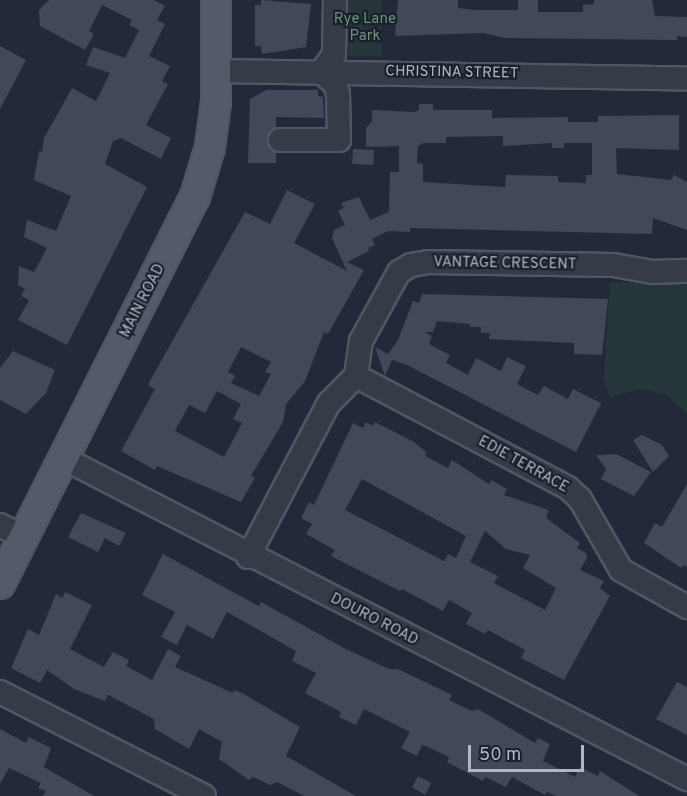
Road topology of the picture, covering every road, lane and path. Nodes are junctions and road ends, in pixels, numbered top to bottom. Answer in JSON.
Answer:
{"nodes":[{"id":1,"x":216,"y":0,"type":"edge"},
{"id":2,"x":334,"y":0,"type":"edge"},
{"id":3,"x":217,"y":71,"type":"junction"},
{"id":4,"x":321,"y":72,"type":"junction"},
{"id":5,"x":687,"y":78,"type":"edge"},
{"id":6,"x":280,"y":140,"type":"dead end"},
{"id":7,"x":687,"y":271,"type":"edge"},
{"id":8,"x":356,"y":375,"type":"junction"},
{"id":9,"x":63,"y":458,"type":"junction"},
{"id":10,"x":12,"y":531,"type":"edge"},
{"id":11,"x":248,"y":557,"type":"junction"},
{"id":12,"x":0,"y":584,"type":"edge"},
{"id":13,"x":687,"y":607,"type":"edge"},
{"id":14,"x":0,"y":692,"type":"edge"},
{"id":15,"x":687,"y":779,"type":"edge"},
{"id":16,"x":204,"y":796,"type":"edge"}],
"edges":[{"from":1,"to":3,"type":"main road","name":"MAIN ROAD"},
{"from":2,"to":4,"type":"street"},
{"from":3,"to":4,"type":"street","name":"CHRISTINA STREET"},
{"from":3,"to":9,"type":"main road","name":"MAIN ROAD"},
{"from":4,"to":5,"type":"street","name":"CHRISTINA STREET"},
{"from":4,"to":6,"type":"street"},
{"from":7,"to":8,"type":"street","name":"VANTAGE CRESCENT"},
{"from":8,"to":11,"type":"street"},
{"from":8,"to":13,"type":"street","name":"EDIE TERRACE"},
{"from":9,"to":10,"type":"main road","name":"MAIN ROAD"},
{"from":9,"to":11,"type":"street","name":"DOURO ROAD"},
{"from":10,"to":12,"type":"main road","name":"MAIN ROAD"},
{"from":11,"to":15,"type":"street","name":"DOURO ROAD"},
{"from":14,"to":16,"type":"street"}]}
